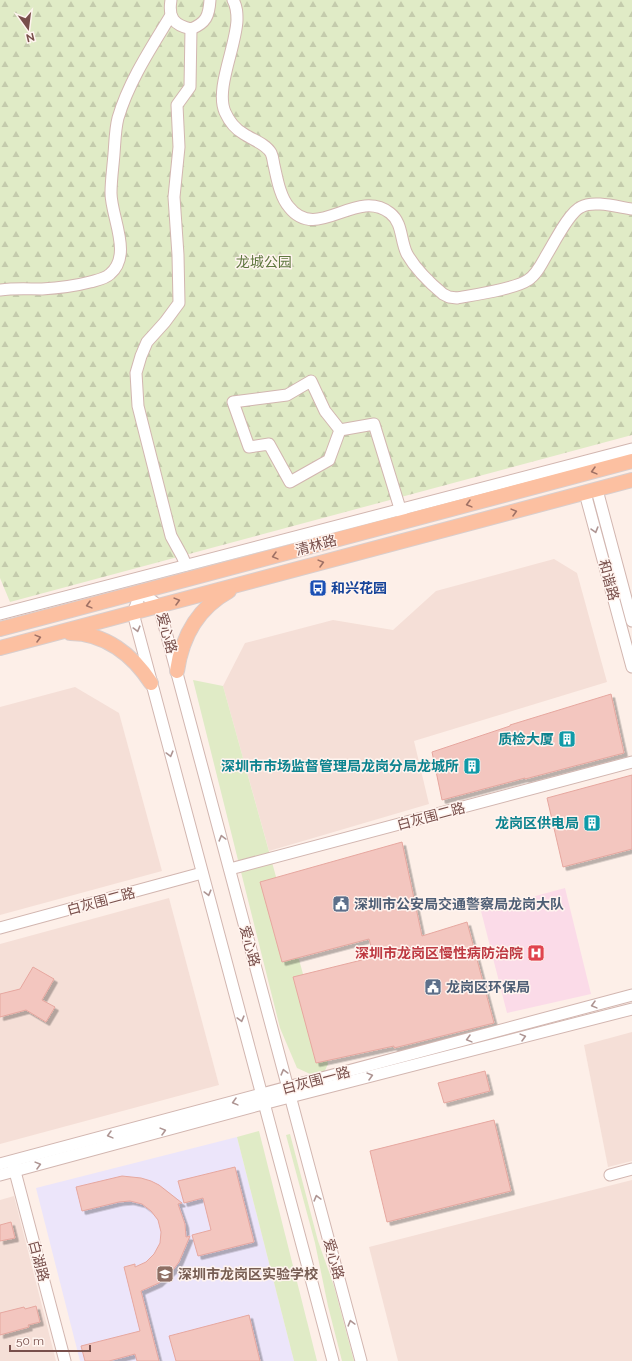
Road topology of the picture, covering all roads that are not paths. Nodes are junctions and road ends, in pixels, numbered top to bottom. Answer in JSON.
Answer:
{"nodes":[{"id":1,"x":171,"y":0,"type":"edge"},
{"id":2,"x":210,"y":0,"type":"edge"},
{"id":3,"x":234,"y":0,"type":"edge"},
{"id":4,"x":171,"y":15,"type":"junction"},
{"id":5,"x":191,"y":29,"type":"junction"},
{"id":6,"x":632,"y":209,"type":"edge"},
{"id":7,"x":0,"y":290,"type":"edge"},
{"id":8,"x":340,"y":430,"type":"junction"},
{"id":9,"x":632,"y":449,"type":"edge"},
{"id":10,"x":632,"y":461,"type":"edge"},
{"id":11,"x":632,"y":480,"type":"edge"},
{"id":12,"x":591,"y":491,"type":"junction"},
{"id":13,"x":402,"y":516,"type":"junction"},
{"id":14,"x":186,"y":565,"type":"junction"},
{"id":15,"x":242,"y":584,"type":"junction"},
{"id":16,"x":141,"y":592,"type":"junction"},
{"id":17,"x":160,"y":606,"type":"junction"},
{"id":18,"x":132,"y":613,"type":"junction"},
{"id":19,"x":0,"y":614,"type":"edge"},
{"id":20,"x":632,"y":621,"type":"edge"},
{"id":21,"x":0,"y":629,"type":"edge"},
{"id":22,"x":55,"y":634,"type":"junction"},
{"id":23,"x":0,"y":648,"type":"edge"},
{"id":24,"x":632,"y":667,"type":"edge"},
{"id":25,"x":177,"y":671,"type":"junction"},
{"id":26,"x":151,"y":683,"type":"junction"},
{"id":27,"x":632,"y":762,"type":"edge"},
{"id":28,"x":230,"y":869,"type":"junction"},
{"id":29,"x":202,"y":873,"type":"junction"},
{"id":30,"x":0,"y":928,"type":"edge"},
{"id":31,"x":632,"y":995,"type":"edge"},
{"id":32,"x":632,"y":1009,"type":"edge"},
{"id":33,"x":289,"y":1092,"type":"junction"},
{"id":34,"x":263,"y":1099,"type":"junction"},
{"id":35,"x":0,"y":1164,"type":"edge"},
{"id":36,"x":13,"y":1166,"type":"junction"},
{"id":37,"x":632,"y":1169,"type":"edge"},
{"id":38,"x":0,"y":1175,"type":"edge"},
{"id":39,"x":610,"y":1175,"type":"dead end"},
{"id":40,"x":65,"y":1361,"type":"edge"},
{"id":41,"x":333,"y":1361,"type":"edge"},
{"id":42,"x":361,"y":1361,"type":"edge"}],
"edges":[{"from":1,"to":4,"type":"street"},
{"from":2,"to":5,"type":"street"},
{"from":3,"to":6,"type":"street"},
{"from":4,"to":5,"type":"street"},
{"from":4,"to":7,"type":"street"},
{"from":5,"to":14,"type":"street"},
{"from":8,"to":8,"type":"street"},
{"from":8,"to":13,"type":"street"},
{"from":9,"to":13,"type":"street"},
{"from":10,"to":13,"type":"main road","name":"清林路","one_way":true},
{"from":11,"to":12,"type":"main road","name":"清林路"},
{"from":15,"to":12,"type":"main road","name":"清林路","one_way":true},
{"from":12,"to":20,"type":"street","name":"和谐路"},
{"from":12,"to":24,"type":"street","name":"和谐路","one_way":true},
{"from":13,"to":14,"type":"street"},
{"from":13,"to":16,"type":"main road","name":"清林路","one_way":true},
{"from":14,"to":19,"type":"street"},
{"from":17,"to":15,"type":"main road","name":"清林路","one_way":true},
{"from":15,"to":25,"type":"main road"},
{"from":16,"to":17,"type":"street","name":"爱心路"},
{"from":16,"to":18,"type":"street","name":"爱心路"},
{"from":16,"to":21,"type":"main road","name":"清林路","one_way":true},
{"from":17,"to":18,"type":"main road","name":"清林路"},
{"from":17,"to":25,"type":"street","name":"爱心路"},
{"from":18,"to":22,"type":"main road","name":"清林路"},
{"from":18,"to":26,"type":"street","name":"爱心路","one_way":true},
{"from":23,"to":22,"type":"main road","name":"清林路","one_way":true},
{"from":22,"to":26,"type":"main road"},
{"from":28,"to":25,"type":"street","name":"爱心路","one_way":true},
{"from":26,"to":29,"type":"street","name":"爱心路","one_way":true},
{"from":27,"to":28,"type":"street","name":"白灰围二路"},
{"from":33,"to":28,"type":"street","name":"爱心路","one_way":true},
{"from":29,"to":30,"type":"street","name":"白灰围二路"},
{"from":29,"to":34,"type":"street","name":"爱心路","one_way":true},
{"from":31,"to":33,"type":"street","name":"白灰围一路","one_way":true},
{"from":33,"to":32,"type":"street","name":"白灰围一路","one_way":true},
{"from":33,"to":34,"type":"street","name":"白灰围一路"},
{"from":42,"to":33,"type":"street","name":"爱心路","one_way":true},
{"from":34,"to":36,"type":"street","name":"白灰围一路"},
{"from":34,"to":41,"type":"street","name":"爱心路"},
{"from":35,"to":36,"type":"street","name":"白灰围一路"},
{"from":36,"to":38,"type":"street","name":"白灰围一路"},
{"from":36,"to":40,"type":"street","name":"白湖路"},
{"from":37,"to":39,"type":"street"}]}
